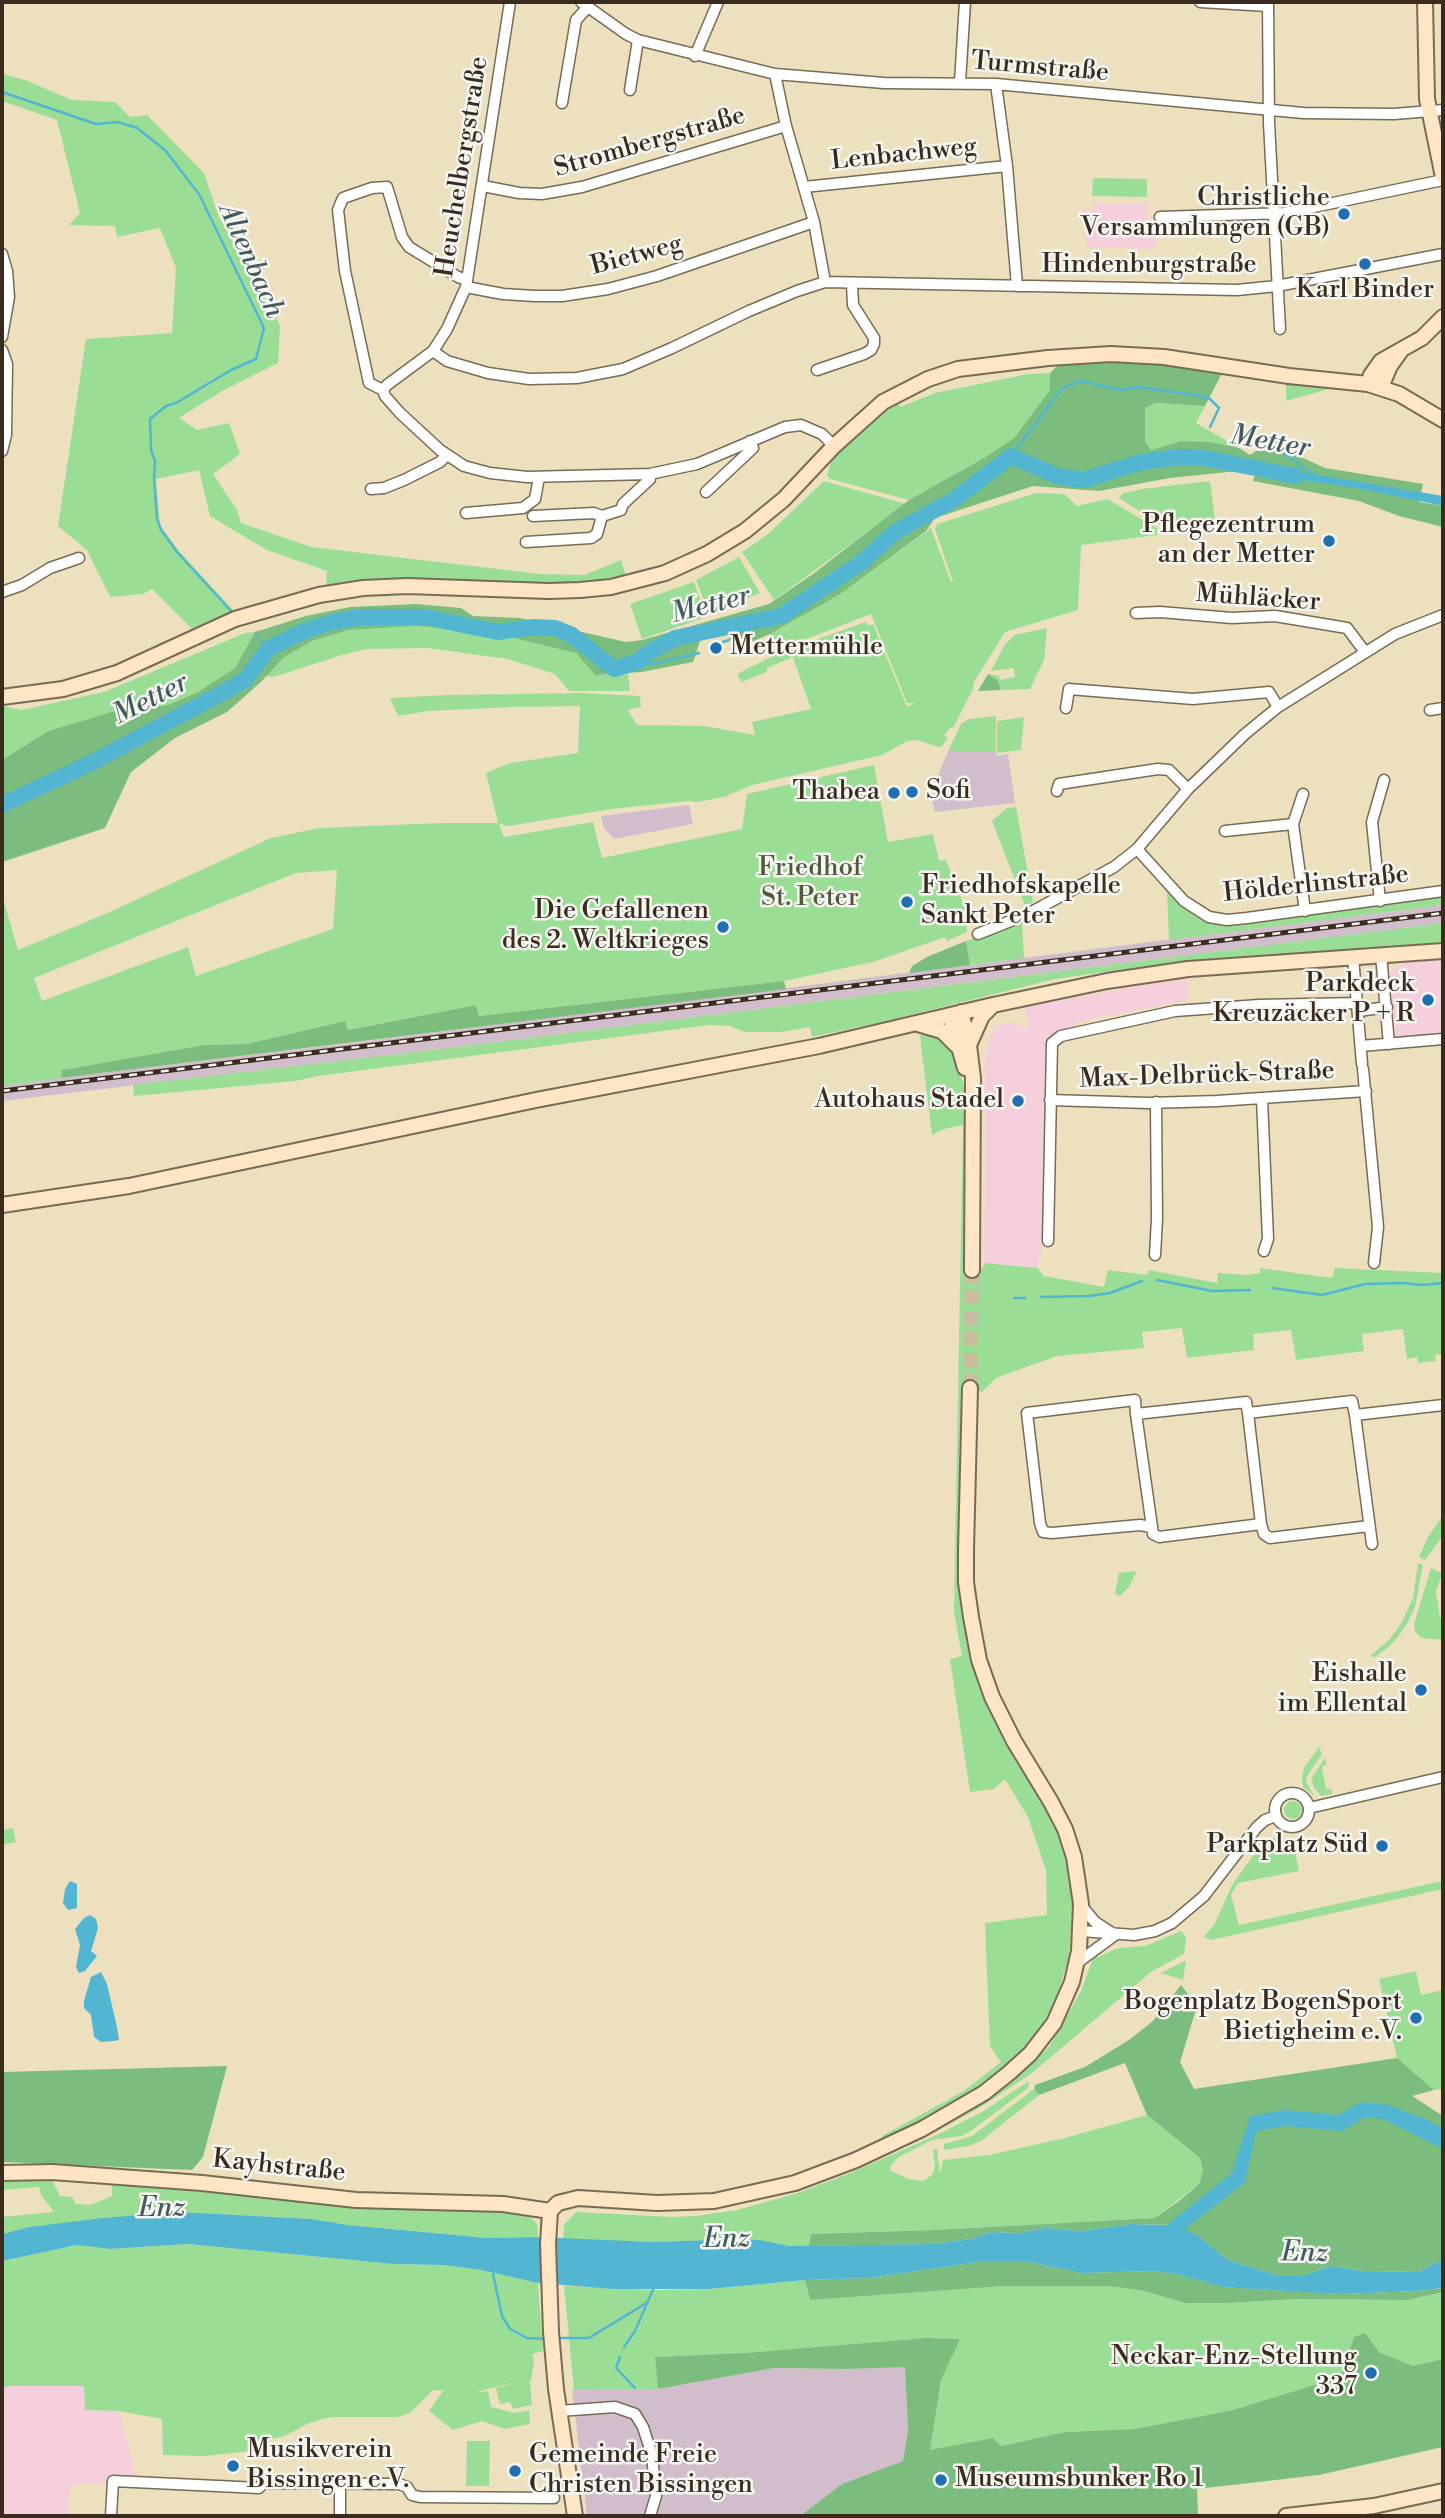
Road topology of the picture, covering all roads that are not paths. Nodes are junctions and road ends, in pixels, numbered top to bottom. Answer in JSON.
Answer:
{"nodes":[{"id":1,"x":510,"y":2,"type":"edge"},
{"id":2,"x":718,"y":2,"type":"edge"},
{"id":3,"x":965,"y":2,"type":"edge"},
{"id":4,"x":1200,"y":2,"type":"edge"},
{"id":5,"x":1426,"y":2,"type":"edge"},
{"id":6,"x":1268,"y":4,"type":"edge"},
{"id":7,"x":585,"y":5,"type":"edge"},
{"id":8,"x":638,"y":40,"type":"junction"},
{"id":9,"x":695,"y":56,"type":"junction"},
{"id":10,"x":775,"y":74,"type":"junction"},
{"id":11,"x":960,"y":82,"type":"junction"},
{"id":12,"x":996,"y":84,"type":"junction"},
{"id":13,"x":630,"y":90,"type":"dead end"},
{"id":14,"x":562,"y":103,"type":"dead end"},
{"id":15,"x":1269,"y":110,"type":"junction"},
{"id":16,"x":1436,"y":111,"type":"edge"},
{"id":17,"x":786,"y":126,"type":"junction"},
{"id":18,"x":1007,"y":166,"type":"junction"},
{"id":19,"x":1443,"y":179,"type":"edge"},
{"id":20,"x":483,"y":186,"type":"junction"},
{"id":21,"x":804,"y":187,"type":"junction"},
{"id":22,"x":1274,"y":214,"type":"junction"},
{"id":23,"x":1160,"y":217,"type":"dead end"},
{"id":24,"x":814,"y":222,"type":"junction"},
{"id":25,"x":2,"y":254,"type":"edge"},
{"id":26,"x":1443,"y":254,"type":"edge"},
{"id":27,"x":825,"y":282,"type":"junction"},
{"id":28,"x":852,"y":283,"type":"junction"},
{"id":29,"x":467,"y":284,"type":"junction"},
{"id":30,"x":1017,"y":286,"type":"junction"},
{"id":31,"x":1277,"y":286,"type":"junction"},
{"id":32,"x":1441,"y":324,"type":"edge"},
{"id":33,"x":1280,"y":329,"type":"dead end"},
{"id":34,"x":2,"y":337,"type":"edge"},
{"id":35,"x":2,"y":350,"type":"edge"},
{"id":36,"x":433,"y":351,"type":"junction"},
{"id":37,"x":817,"y":370,"type":"dead end"},
{"id":38,"x":1375,"y":386,"type":"junction"},
{"id":39,"x":383,"y":390,"type":"junction"},
{"id":40,"x":1443,"y":420,"type":"edge"},
{"id":41,"x":751,"y":441,"type":"junction"},
{"id":42,"x":834,"y":446,"type":"junction"},
{"id":43,"x":2,"y":451,"type":"edge"},
{"id":44,"x":447,"y":455,"type":"junction"},
{"id":45,"x":650,"y":474,"type":"junction"},
{"id":46,"x":539,"y":477,"type":"junction"},
{"id":47,"x":371,"y":489,"type":"dead end"},
{"id":48,"x":706,"y":492,"type":"dead end"},
{"id":49,"x":466,"y":513,"type":"dead end"},
{"id":50,"x":533,"y":516,"type":"dead end"},
{"id":51,"x":602,"y":516,"type":"junction"},
{"id":52,"x":526,"y":542,"type":"dead end"},
{"id":53,"x":79,"y":558,"type":"dead end"},
{"id":54,"x":2,"y":592,"type":"edge"},
{"id":55,"x":1136,"y":613,"type":"dead end"},
{"id":56,"x":1443,"y":615,"type":"edge"},
{"id":57,"x":1365,"y":652,"type":"junction"},
{"id":58,"x":2,"y":697,"type":"edge"},
{"id":59,"x":1278,"y":707,"type":"junction"},
{"id":60,"x":1066,"y":708,"type":"dead end"},
{"id":61,"x":1443,"y":708,"type":"edge"},
{"id":62,"x":1430,"y":710,"type":"dead end"},
{"id":63,"x":1384,"y":780,"type":"dead end"},
{"id":64,"x":1188,"y":789,"type":"junction"},
{"id":65,"x":1057,"y":791,"type":"dead end"},
{"id":66,"x":1303,"y":794,"type":"dead end"},
{"id":67,"x":1293,"y":824,"type":"junction"},
{"id":68,"x":1225,"y":831,"type":"dead end"},
{"id":69,"x":1137,"y":849,"type":"junction"},
{"id":70,"x":1443,"y":891,"type":"edge"},
{"id":71,"x":1380,"y":901,"type":"junction"},
{"id":72,"x":1305,"y":911,"type":"junction"},
{"id":73,"x":978,"y":934,"type":"dead end"},
{"id":74,"x":1443,"y":951,"type":"edge"},
{"id":75,"x":1381,"y":955,"type":"junction"},
{"id":76,"x":1353,"y":957,"type":"junction"},
{"id":77,"x":993,"y":1005,"type":"junction"},
{"id":78,"x":1359,"y":1007,"type":"junction"},
{"id":79,"x":1387,"y":1007,"type":"junction"},
{"id":80,"x":955,"y":1014,"type":"junction"},
{"id":81,"x":917,"y":1023,"type":"junction"},
{"id":82,"x":1443,"y":1039,"type":"edge"},
{"id":83,"x":1390,"y":1044,"type":"junction"},
{"id":84,"x":963,"y":1046,"type":"junction"},
{"id":85,"x":1361,"y":1046,"type":"junction"},
{"id":86,"x":1366,"y":1091,"type":"junction"},
{"id":87,"x":1262,"y":1098,"type":"junction"},
{"id":88,"x":1050,"y":1100,"type":"junction"},
{"id":89,"x":1156,"y":1102,"type":"junction"},
{"id":90,"x":2,"y":1205,"type":"edge"},
{"id":91,"x":1048,"y":1241,"type":"dead end"},
{"id":92,"x":1265,"y":1251,"type":"dead end"},
{"id":93,"x":1155,"y":1255,"type":"dead end"},
{"id":94,"x":1374,"y":1263,"type":"dead end"},
{"id":95,"x":972,"y":1270,"type":"tunnel mouth"},
{"id":96,"x":970,"y":1388,"type":"tunnel mouth"},
{"id":97,"x":1443,"y":1405,"type":"edge"},
{"id":98,"x":1248,"y":1413,"type":"junction"},
{"id":99,"x":1136,"y":1414,"type":"junction"},
{"id":100,"x":1355,"y":1415,"type":"junction"},
{"id":101,"x":1261,"y":1524,"type":"junction"},
{"id":102,"x":1369,"y":1526,"type":"junction"},
{"id":103,"x":1151,"y":1527,"type":"junction"},
{"id":104,"x":1372,"y":1544,"type":"dead end"},
{"id":105,"x":1443,"y":1777,"type":"edge"},
{"id":106,"x":1309,"y":1808,"type":"junction"},
{"id":107,"x":1276,"y":1816,"type":"junction"},
{"id":108,"x":1081,"y":1905,"type":"junction"},
{"id":109,"x":1081,"y":1931,"type":"junction"},
{"id":110,"x":1115,"y":1935,"type":"junction"},
{"id":111,"x":1077,"y":1963,"type":"junction"},
{"id":112,"x":2,"y":2173,"type":"edge"},
{"id":113,"x":550,"y":2214,"type":"junction"},
{"id":114,"x":559,"y":2411,"type":"junction"},
{"id":115,"x":340,"y":2484,"type":"junction"},
{"id":116,"x":1443,"y":2491,"type":"edge"},
{"id":117,"x":554,"y":2498,"type":"dead end"},
{"id":118,"x":1374,"y":2511,"type":"edge"},
{"id":119,"x":111,"y":2516,"type":"edge"},
{"id":120,"x":340,"y":2516,"type":"edge"},
{"id":121,"x":575,"y":2516,"type":"edge"},
{"id":122,"x":650,"y":2516,"type":"edge"},
{"id":123,"x":1286,"y":2516,"type":"edge"}],
"edges":[{"from":1,"to":20,"type":"street","name":"Heuchelbergstraße"},
{"from":2,"to":9,"type":"street"},
{"from":3,"to":11,"type":"street"},
{"from":4,"to":6,"type":"street"},
{"from":5,"to":16,"type":"main road"},
{"from":6,"to":15,"type":"street"},
{"from":7,"to":8,"type":"street","name":"Turmstraße"},
{"from":7,"to":14,"type":"street","name":"Turmstraße"},
{"from":8,"to":9,"type":"street","name":"Turmstraße"},
{"from":8,"to":13,"type":"street"},
{"from":9,"to":10,"type":"street","name":"Turmstraße"},
{"from":10,"to":11,"type":"street","name":"Turmstraße"},
{"from":10,"to":17,"type":"street"},
{"from":11,"to":12,"type":"street","name":"Turmstraße"},
{"from":12,"to":15,"type":"street","name":"Turmstraße"},
{"from":12,"to":18,"type":"street"},
{"from":15,"to":16,"type":"street","name":"Turmstraße"},
{"from":15,"to":22,"type":"street"},
{"from":16,"to":19,"type":"main road"},
{"from":17,"to":20,"type":"street","name":"Strombergstraße"},
{"from":17,"to":21,"type":"street"},
{"from":18,"to":21,"type":"street","name":"Lenbachweg"},
{"from":18,"to":30,"type":"street"},
{"from":19,"to":22,"type":"street"},
{"from":20,"to":29,"type":"street","name":"Heuchelbergstraße"},
{"from":21,"to":24,"type":"street"},
{"from":22,"to":23,"type":"street"},
{"from":22,"to":31,"type":"street"},
{"from":24,"to":27,"type":"street"},
{"from":24,"to":29,"type":"street","name":"Bietweg"},
{"from":25,"to":34,"type":"street"},
{"from":26,"to":31,"type":"street","name":"Hindenburgstraße"},
{"from":27,"to":28,"type":"street","name":"Hindenburgstraße"},
{"from":27,"to":36,"type":"street","name":"Hindenburgstraße"},
{"from":28,"to":30,"type":"street","name":"Hindenburgstraße"},
{"from":28,"to":37,"type":"street"},
{"from":29,"to":36,"type":"street","name":"Heuchelbergstraße"},
{"from":29,"to":39,"type":"street","name":"Bietweg"},
{"from":30,"to":31,"type":"street","name":"Hindenburgstraße"},
{"from":31,"to":33,"type":"street"},
{"from":32,"to":38,"type":"main road"},
{"from":35,"to":43,"type":"street"},
{"from":36,"to":39,"type":"street","name":"Heuchelbergstraße"},
{"from":38,"to":40,"type":"main road"},
{"from":38,"to":42,"type":"main road"},
{"from":39,"to":44,"type":"street"},
{"from":41,"to":42,"type":"street"},
{"from":41,"to":45,"type":"street"},
{"from":41,"to":48,"type":"street"},
{"from":42,"to":58,"type":"main road"},
{"from":44,"to":46,"type":"street"},
{"from":44,"to":47,"type":"street"},
{"from":45,"to":46,"type":"street"},
{"from":45,"to":51,"type":"street"},
{"from":46,"to":49,"type":"street"},
{"from":50,"to":51,"type":"street"},
{"from":51,"to":52,"type":"street"},
{"from":53,"to":54,"type":"street"},
{"from":55,"to":57,"type":"street","name":"Mühläcker"},
{"from":56,"to":57,"type":"street"},
{"from":57,"to":59,"type":"street"},
{"from":59,"to":60,"type":"street"},
{"from":59,"to":64,"type":"street"},
{"from":61,"to":62,"type":"street"},
{"from":63,"to":71,"type":"street"},
{"from":64,"to":65,"type":"street"},
{"from":64,"to":69,"type":"street"},
{"from":66,"to":67,"type":"street"},
{"from":67,"to":68,"type":"street"},
{"from":67,"to":72,"type":"street"},
{"from":69,"to":72,"type":"street","name":"Hölderlinstraße"},
{"from":69,"to":73,"type":"street"},
{"from":70,"to":71,"type":"street","name":"Hölderlinstraße"},
{"from":71,"to":72,"type":"street","name":"Hölderlinstraße"},
{"from":74,"to":75,"type":"main road"},
{"from":75,"to":76,"type":"main road"},
{"from":75,"to":79,"type":"street"},
{"from":76,"to":77,"type":"main road"},
{"from":76,"to":78,"type":"street"},
{"from":77,"to":80,"type":"main road"},
{"from":77,"to":84,"type":"main road"},
{"from":78,"to":79,"type":"street"},
{"from":78,"to":85,"type":"street"},
{"from":78,"to":88,"type":"street"},
{"from":79,"to":83,"type":"street"},
{"from":80,"to":81,"type":"main road"},
{"from":80,"to":84,"type":"main road"},
{"from":81,"to":84,"type":"main road"},
{"from":81,"to":90,"type":"main road"},
{"from":82,"to":83,"type":"street"},
{"from":83,"to":85,"type":"street"},
{"from":84,"to":95,"type":"main road"},
{"from":85,"to":86,"type":"street"},
{"from":86,"to":87,"type":"street","name":"Max-Delbrück-Straße"},
{"from":86,"to":94,"type":"street"},
{"from":87,"to":89,"type":"street","name":"Max-Delbrück-Straße"},
{"from":87,"to":92,"type":"street"},
{"from":88,"to":89,"type":"street","name":"Max-Delbrück-Straße"},
{"from":88,"to":91,"type":"street"},
{"from":89,"to":93,"type":"street"},
{"from":96,"to":108,"type":"main road"},
{"from":97,"to":100,"type":"street"},
{"from":98,"to":99,"type":"street"},
{"from":98,"to":100,"type":"street"},
{"from":98,"to":101,"type":"street"},
{"from":99,"to":103,"type":"street"},
{"from":99,"to":103,"type":"street"},
{"from":100,"to":102,"type":"street"},
{"from":101,"to":102,"type":"street"},
{"from":101,"to":103,"type":"street"},
{"from":102,"to":104,"type":"street"},
{"from":105,"to":106,"type":"street"},
{"from":106,"to":107,"type":"street"},
{"from":106,"to":107,"type":"street"},
{"from":107,"to":110,"type":"street"},
{"from":108,"to":109,"type":"main road"},
{"from":108,"to":110,"type":"street"},
{"from":109,"to":110,"type":"street"},
{"from":109,"to":111,"type":"main road"},
{"from":110,"to":111,"type":"street"},
{"from":111,"to":113,"type":"main road"},
{"from":112,"to":113,"type":"main road","name":"Kayhstraße"},
{"from":113,"to":114,"type":"main road"},
{"from":114,"to":121,"type":"main road"},
{"from":114,"to":122,"type":"street"},
{"from":115,"to":117,"type":"street"},
{"from":115,"to":119,"type":"street"},
{"from":115,"to":120,"type":"street"},
{"from":116,"to":118,"type":"main road"},
{"from":118,"to":123,"type":"main road"}]}
